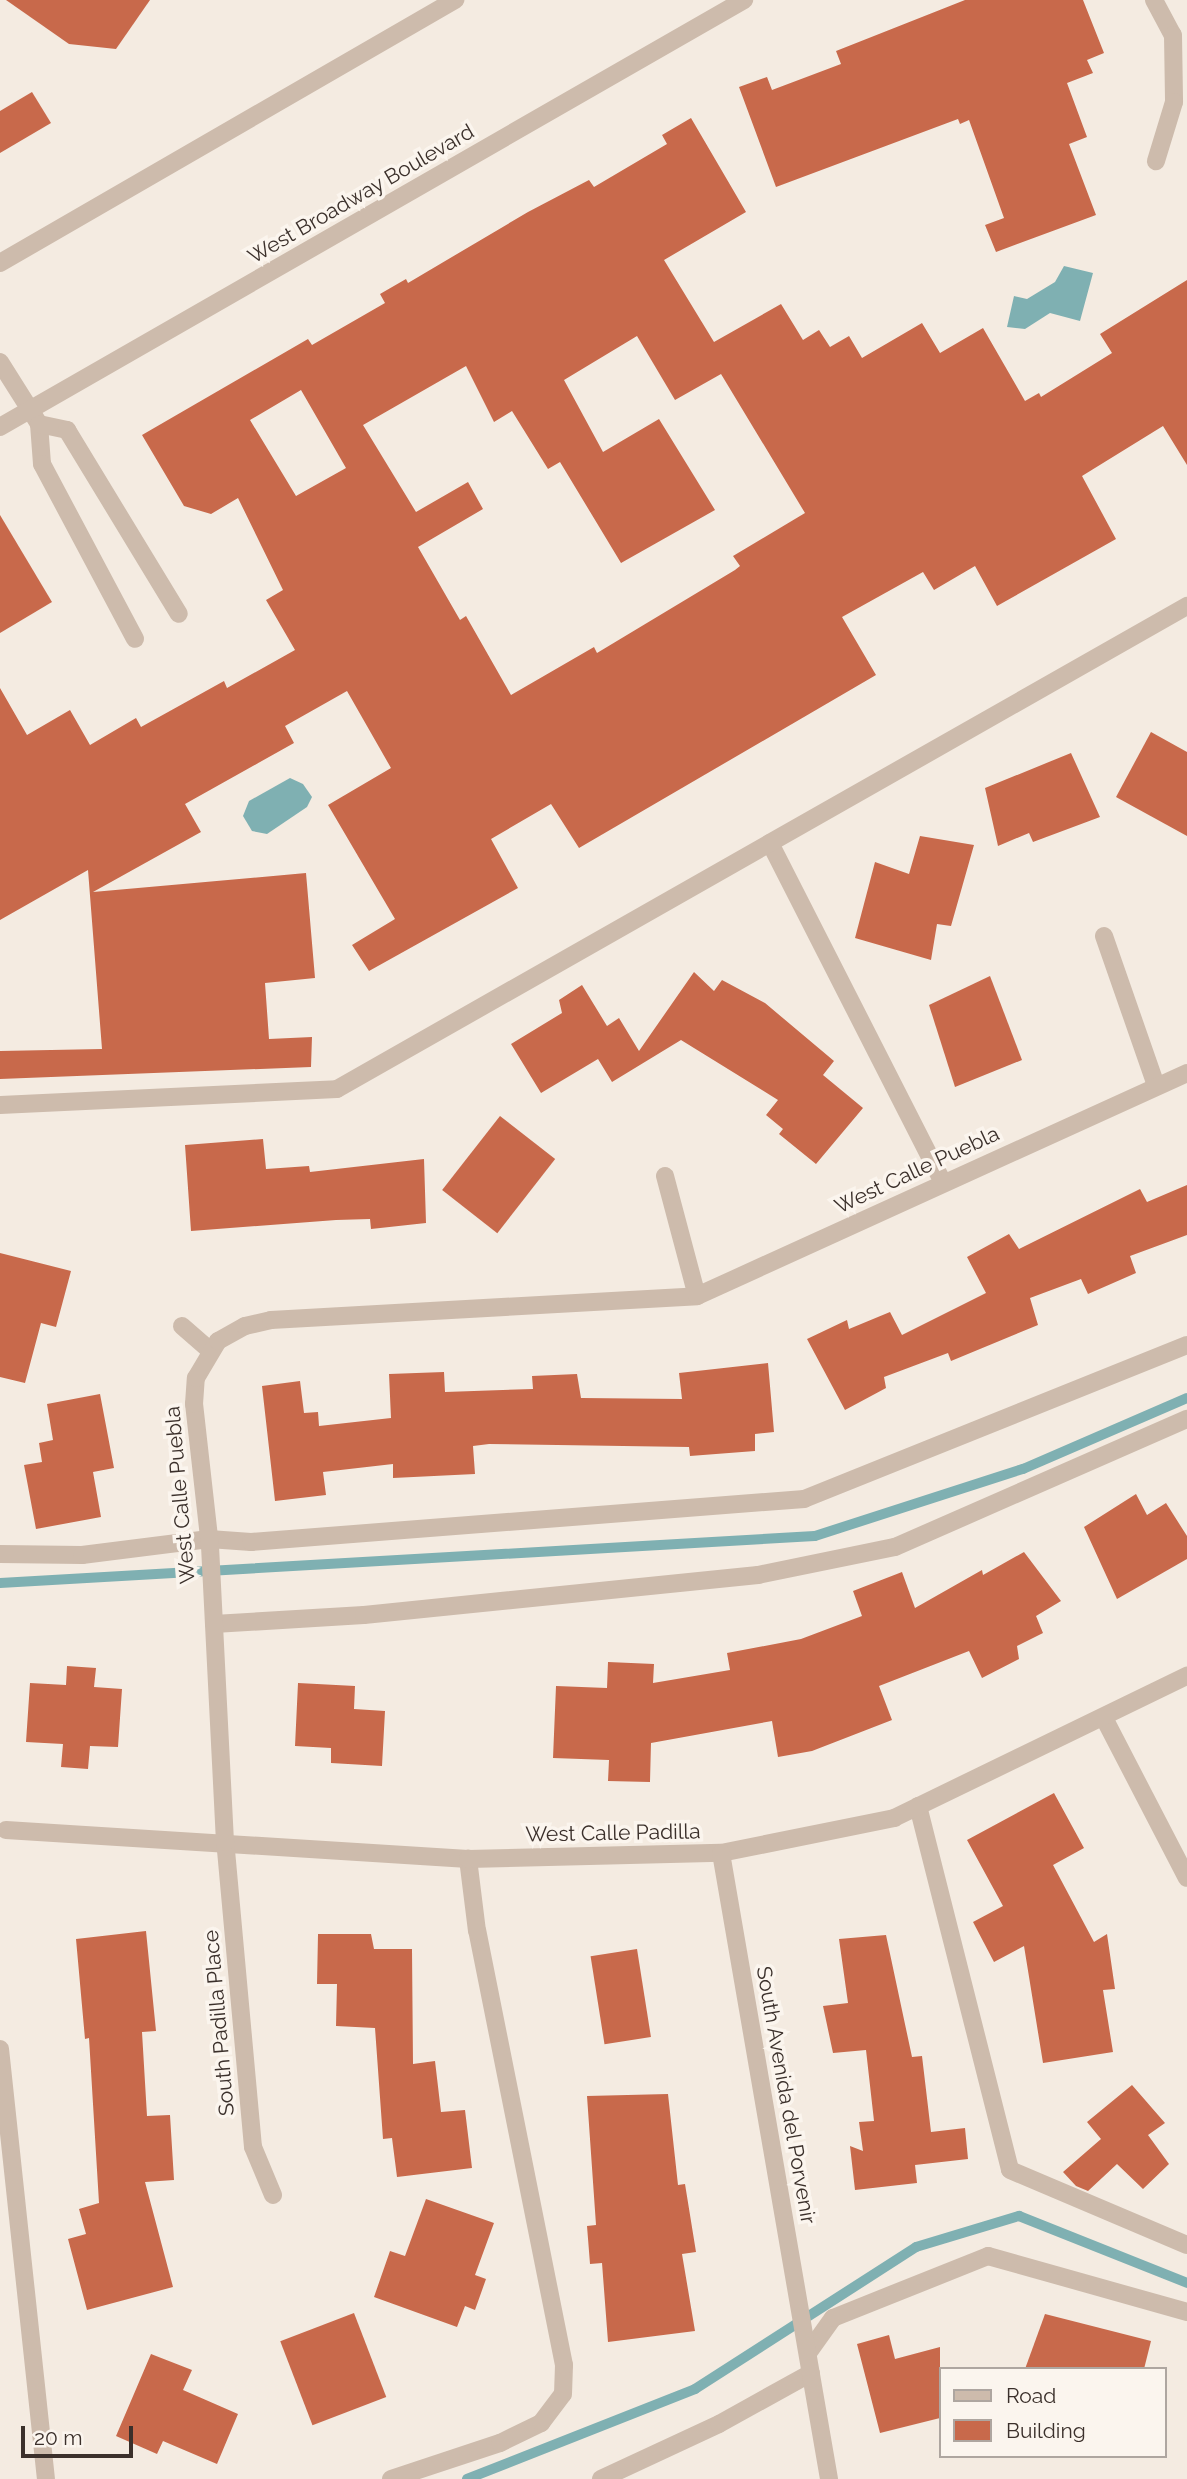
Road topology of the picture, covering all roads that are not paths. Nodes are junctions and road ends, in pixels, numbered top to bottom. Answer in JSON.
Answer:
{"nodes":[{"id":1,"x":455,"y":0,"type":"edge"},
{"id":2,"x":744,"y":0,"type":"edge"},
{"id":3,"x":1154,"y":0,"type":"edge"},
{"id":4,"x":1156,"y":161,"type":"dead end"},
{"id":5,"x":0,"y":263,"type":"edge"},
{"id":6,"x":0,"y":362,"type":"edge"},
{"id":7,"x":34,"y":417,"type":"junction"},
{"id":8,"x":0,"y":427,"type":"edge"},
{"id":9,"x":1187,"y":606,"type":"edge"},
{"id":10,"x":178,"y":614,"type":"dead end"},
{"id":11,"x":135,"y":639,"type":"dead end"},
{"id":12,"x":770,"y":843,"type":"junction"},
{"id":13,"x":1104,"y":936,"type":"dead end"},
{"id":14,"x":1187,"y":1073,"type":"edge"},
{"id":15,"x":1156,"y":1085,"type":"junction"},
{"id":16,"x":0,"y":1105,"type":"edge"},
{"id":17,"x":665,"y":1176,"type":"dead end"},
{"id":18,"x":943,"y":1183,"type":"junction"},
{"id":19,"x":697,"y":1296,"type":"junction"},
{"id":20,"x":182,"y":1325,"type":"dead end"},
{"id":21,"x":1187,"y":1345,"type":"edge"},
{"id":22,"x":211,"y":1351,"type":"junction"},
{"id":23,"x":1187,"y":1419,"type":"edge"},
{"id":24,"x":210,"y":1543,"type":"junction"},
{"id":25,"x":0,"y":1554,"type":"edge"},
{"id":26,"x":214,"y":1624,"type":"junction"},
{"id":27,"x":1187,"y":1676,"type":"edge"},
{"id":28,"x":1104,"y":1718,"type":"junction"},
{"id":29,"x":918,"y":1806,"type":"junction"},
{"id":30,"x":3,"y":1832,"type":"edge"},
{"id":31,"x":225,"y":1842,"type":"junction"},
{"id":32,"x":721,"y":1853,"type":"junction"},
{"id":33,"x":468,"y":1859,"type":"junction"},
{"id":34,"x":1187,"y":1878,"type":"edge"},
{"id":35,"x":0,"y":2049,"type":"edge"},
{"id":36,"x":273,"y":2195,"type":"dead end"},
{"id":37,"x":1187,"y":2245,"type":"edge"},
{"id":38,"x":1187,"y":2312,"type":"edge"},
{"id":39,"x":807,"y":2350,"type":"junction"},
{"id":40,"x":811,"y":2373,"type":"junction"},
{"id":41,"x":46,"y":2479,"type":"edge"},
{"id":42,"x":391,"y":2479,"type":"edge"},
{"id":43,"x":601,"y":2479,"type":"edge"},
{"id":44,"x":829,"y":2479,"type":"edge"}],
"edges":[{"from":1,"to":5,"type":"street"},
{"from":2,"to":7,"type":"street","name":"West Broadway Boulevard"},
{"from":3,"to":4,"type":"street"},
{"from":6,"to":7,"type":"street"},
{"from":7,"to":8,"type":"street","name":"West Broadway Boulevard"},
{"from":7,"to":10,"type":"street"},
{"from":7,"to":11,"type":"street"},
{"from":9,"to":12,"type":"street"},
{"from":12,"to":16,"type":"street"},
{"from":12,"to":18,"type":"street"},
{"from":13,"to":15,"type":"street"},
{"from":14,"to":15,"type":"street","name":"West Calle Puebla"},
{"from":15,"to":18,"type":"street","name":"West Calle Puebla"},
{"from":17,"to":19,"type":"street"},
{"from":18,"to":19,"type":"street","name":"West Calle Puebla"},
{"from":19,"to":22,"type":"street","name":"West Calle Puebla"},
{"from":20,"to":22,"type":"street"},
{"from":21,"to":24,"type":"street"},
{"from":22,"to":24,"type":"street","name":"West Calle Puebla"},
{"from":23,"to":26,"type":"street"},
{"from":24,"to":25,"type":"street"},
{"from":24,"to":26,"type":"street","name":"West Calle Puebla"},
{"from":26,"to":31,"type":"street","name":"West Calle Puebla"},
{"from":27,"to":28,"type":"street","name":"West Calle Padilla"},
{"from":28,"to":29,"type":"street","name":"West Calle Padilla"},
{"from":28,"to":34,"type":"street"},
{"from":29,"to":32,"type":"street","name":"West Calle Padilla"},
{"from":29,"to":37,"type":"street"},
{"from":30,"to":31,"type":"street","name":"West Calle Padilla"},
{"from":31,"to":33,"type":"street","name":"West Calle Padilla"},
{"from":31,"to":36,"type":"street","name":"South Padilla Place"},
{"from":32,"to":33,"type":"street","name":"West Calle Padilla"},
{"from":32,"to":39,"type":"street","name":"South Avenida del Porvenir"},
{"from":33,"to":42,"type":"street"},
{"from":35,"to":41,"type":"street"},
{"from":38,"to":39,"type":"street"},
{"from":39,"to":40,"type":"street"},
{"from":40,"to":43,"type":"street"},
{"from":40,"to":44,"type":"street"}]}
